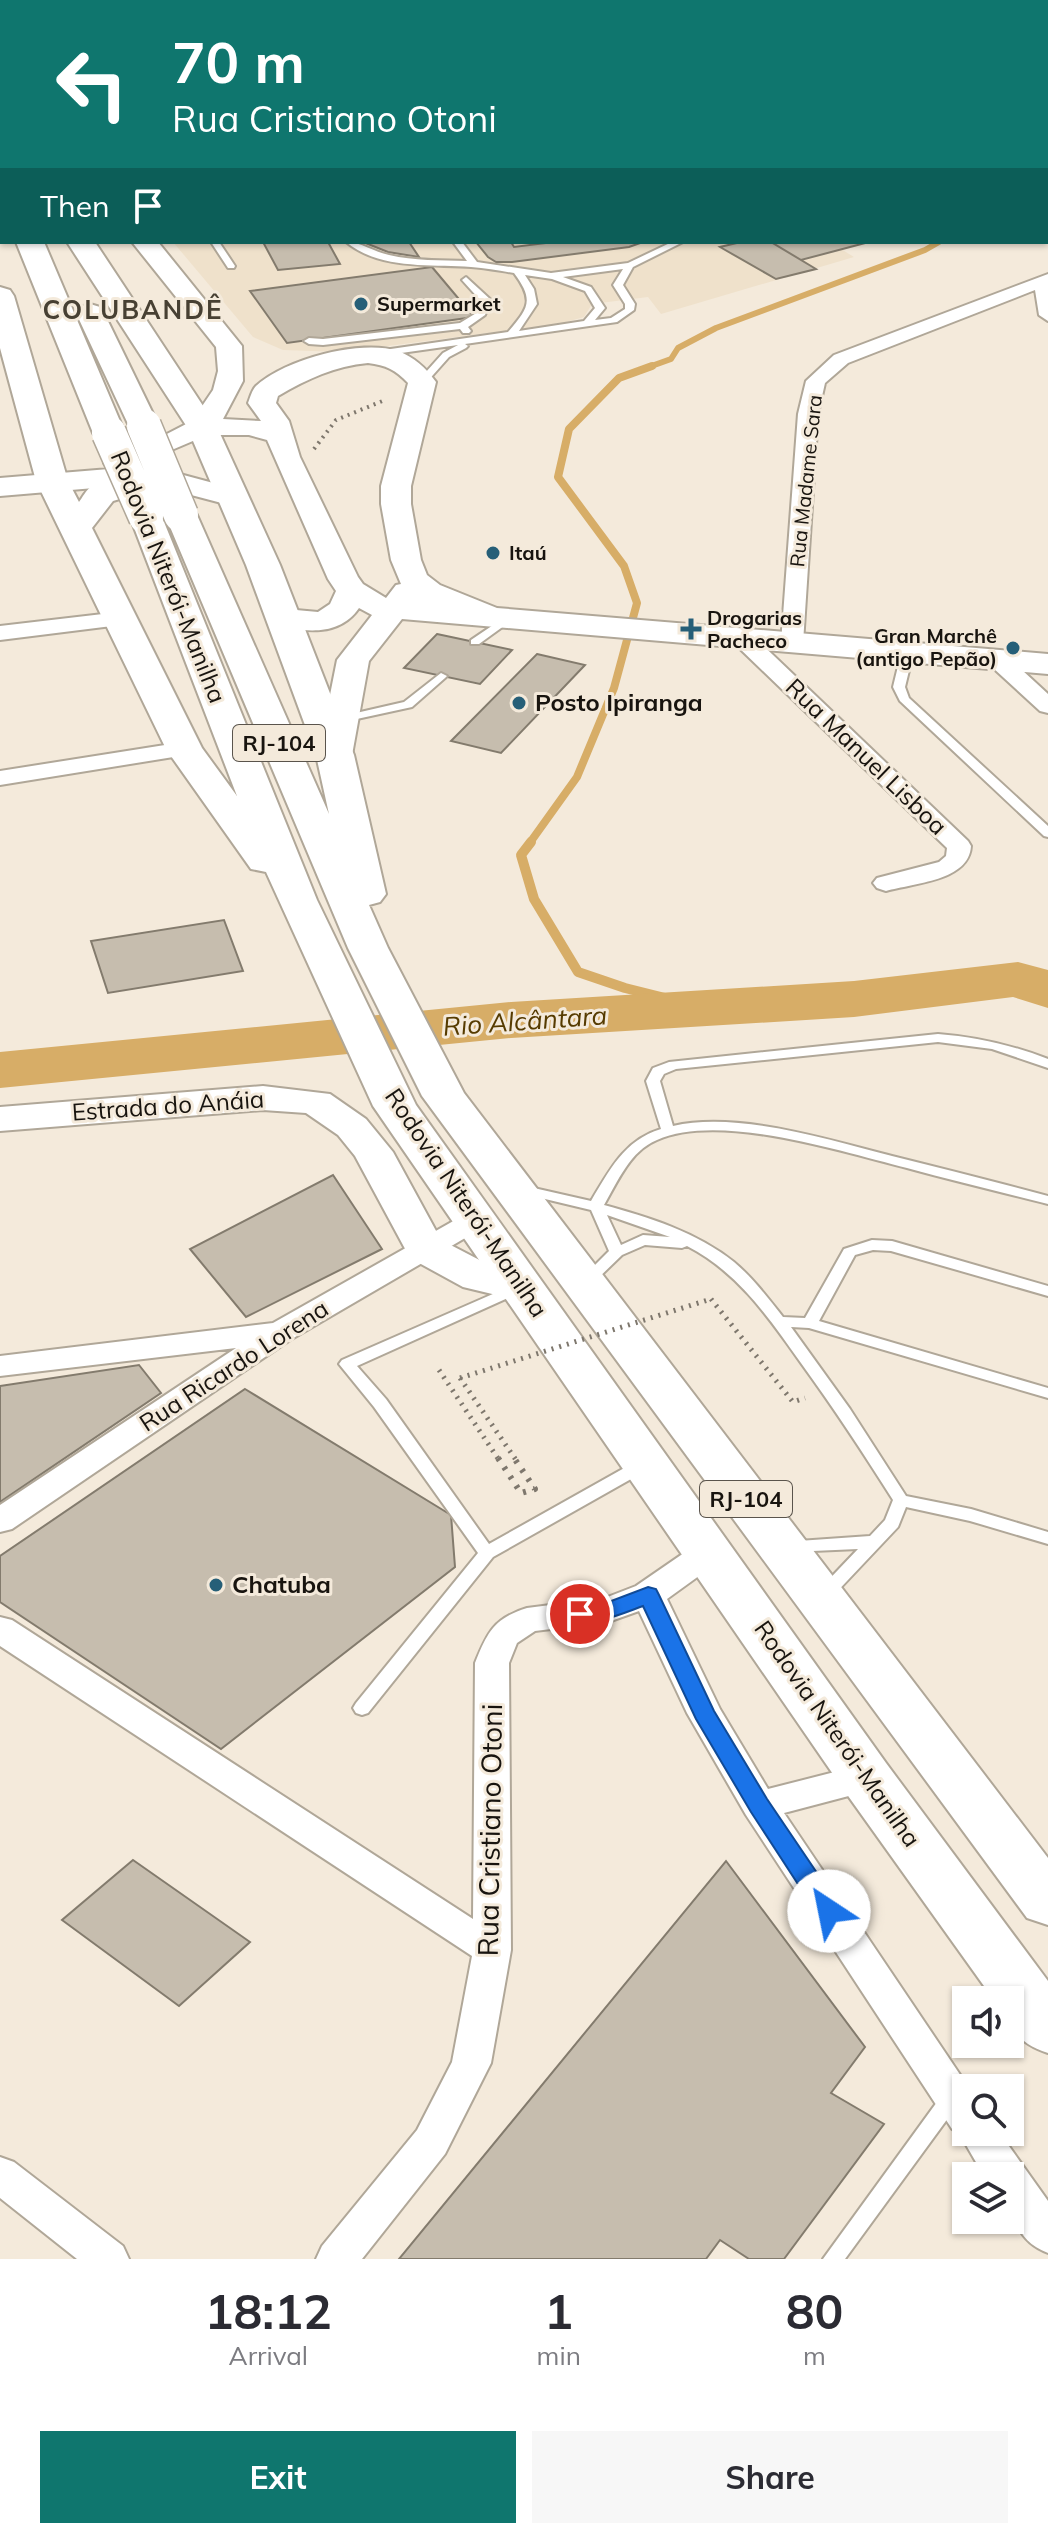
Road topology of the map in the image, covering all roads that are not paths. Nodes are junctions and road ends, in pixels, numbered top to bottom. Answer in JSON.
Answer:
{"nodes":[{"id":1,"x":31,"y":244,"type":"edge"},
{"id":2,"x":57,"y":244,"type":"edge"},
{"id":3,"x":82,"y":244,"type":"edge"},
{"id":4,"x":147,"y":244,"type":"edge"},
{"id":5,"x":216,"y":244,"type":"edge"},
{"id":6,"x":353,"y":244,"type":"edge"},
{"id":7,"x":459,"y":244,"type":"edge"},
{"id":8,"x":675,"y":244,"type":"edge"},
{"id":9,"x":474,"y":264,"type":"junction"},
{"id":10,"x":630,"y":265,"type":"junction"},
{"id":11,"x":231,"y":266,"type":"dead end"},
{"id":12,"x":516,"y":269,"type":"junction"},
{"id":13,"x":551,"y":276,"type":"junction"},
{"id":14,"x":466,"y":280,"type":"dead end"},
{"id":15,"x":1045,"y":280,"type":"edge"},
{"id":16,"x":0,"y":296,"type":"edge"},
{"id":17,"x":1048,"y":315,"type":"edge"},
{"id":18,"x":462,"y":326,"type":"junction"},
{"id":19,"x":586,"y":326,"type":"junction"},
{"id":20,"x":510,"y":336,"type":"junction"},
{"id":21,"x":472,"y":341,"type":"junction"},
{"id":22,"x":229,"y":346,"type":"junction"},
{"id":23,"x":318,"y":351,"type":"junction"},
{"id":24,"x":367,"y":355,"type":"junction"},
{"id":25,"x":422,"y":382,"type":"junction"},
{"id":26,"x":202,"y":427,"type":"junction"},
{"id":27,"x":278,"y":434,"type":"junction"},
{"id":28,"x":40,"y":442,"type":"junction"},
{"id":29,"x":146,"y":453,"type":"junction"},
{"id":30,"x":68,"y":479,"type":"junction"},
{"id":31,"x":0,"y":487,"type":"edge"},
{"id":32,"x":233,"y":497,"type":"junction"},
{"id":33,"x":163,"y":516,"type":"junction"},
{"id":34,"x":75,"y":528,"type":"junction"},
{"id":35,"x":411,"y":575,"type":"junction"},
{"id":36,"x":352,"y":591,"type":"junction"},
{"id":37,"x":394,"y":610,"type":"junction"},
{"id":38,"x":285,"y":618,"type":"junction"},
{"id":39,"x":120,"y":619,"type":"junction"},
{"id":40,"x":490,"y":625,"type":"junction"},
{"id":41,"x":0,"y":633,"type":"edge"},
{"id":42,"x":743,"y":639,"type":"junction"},
{"id":43,"x":792,"y":643,"type":"junction"},
{"id":44,"x":907,"y":654,"type":"junction"},
{"id":45,"x":1000,"y":662,"type":"junction"},
{"id":46,"x":1048,"y":664,"type":"edge"},
{"id":47,"x":441,"y":676,"type":"dead end"},
{"id":48,"x":1048,"y":706,"type":"edge"},
{"id":49,"x":339,"y":737,"type":"junction"},
{"id":50,"x":184,"y":749,"type":"junction"},
{"id":51,"x":0,"y":778,"type":"edge"},
{"id":52,"x":1048,"y":833,"type":"edge"},
{"id":53,"x":886,"y":883,"type":"dead end"},
{"id":54,"x":297,"y":900,"type":"junction"},
{"id":55,"x":374,"y":959,"type":"junction"},
{"id":56,"x":1048,"y":1064,"type":"edge"},
{"id":57,"x":0,"y":1119,"type":"edge"},
{"id":58,"x":668,"y":1131,"type":"junction"},
{"id":59,"x":512,"y":1187,"type":"junction"},
{"id":60,"x":1048,"y":1200,"type":"edge"},
{"id":61,"x":596,"y":1206,"type":"junction"},
{"id":62,"x":474,"y":1221,"type":"junction"},
{"id":63,"x":694,"y":1244,"type":"junction"},
{"id":64,"x":425,"y":1249,"type":"junction"},
{"id":65,"x":601,"y":1268,"type":"junction"},
{"id":66,"x":521,"y":1287,"type":"junction"},
{"id":67,"x":1048,"y":1291,"type":"edge"},
{"id":68,"x":779,"y":1322,"type":"junction"},
{"id":69,"x":810,"y":1323,"type":"junction"},
{"id":70,"x":279,"y":1333,"type":"junction"},
{"id":71,"x":0,"y":1366,"type":"edge"},
{"id":72,"x":1048,"y":1393,"type":"edge"},
{"id":73,"x":646,"y":1464,"type":"junction"},
{"id":74,"x":901,"y":1500,"type":"junction"},
{"id":75,"x":0,"y":1521,"type":"edge"},
{"id":76,"x":1048,"y":1538,"type":"edge"},
{"id":77,"x":874,"y":1542,"type":"junction"},
{"id":78,"x":781,"y":1546,"type":"junction"},
{"id":79,"x":709,"y":1552,"type":"junction"},
{"id":80,"x":487,"y":1553,"type":"junction"},
{"id":81,"x":648,"y":1595,"type":"junction"},
{"id":82,"x":820,"y":1598,"type":"junction"},
{"id":83,"x":0,"y":1629,"type":"edge"},
{"id":84,"x":362,"y":1708,"type":"dead end"},
{"id":85,"x":866,"y":1778,"type":"junction"},
{"id":86,"x":759,"y":1805,"type":"junction"},
{"id":87,"x":1048,"y":1902,"type":"edge"},
{"id":88,"x":492,"y":1950,"type":"junction"},
{"id":89,"x":1048,"y":2028,"type":"edge"},
{"id":90,"x":952,"y":2095,"type":"edge"},
{"id":91,"x":952,"y":2114,"type":"edge"},
{"id":92,"x":0,"y":2174,"type":"edge"},
{"id":93,"x":1024,"y":2201,"type":"edge"},
{"id":94,"x":1048,"y":2235,"type":"edge"},
{"id":95,"x":108,"y":2259,"type":"edge"},
{"id":96,"x":337,"y":2259,"type":"edge"},
{"id":97,"x":833,"y":2259,"type":"edge"}],
"edges":[{"from":1,"to":33,"type":"highway","name":"Rodovia Niterói-Manilha","number":"RJ-104","bridge":true},
{"from":2,"to":29,"type":"highway","name":"Rodovia Niterói-Manilha","number":"RJ-104"},
{"from":3,"to":26,"type":"highway"},
{"from":4,"to":22,"type":"main road"},
{"from":5,"to":11,"type":"lane"},
{"from":6,"to":9,"type":"lane"},
{"from":7,"to":9,"type":"lane"},
{"from":8,"to":10,"type":"lane"},
{"from":9,"to":12,"type":"lane"},
{"from":10,"to":13,"type":"lane"},
{"from":10,"to":19,"type":"lane"},
{"from":12,"to":13,"type":"lane"},
{"from":12,"to":20,"type":"lane"},
{"from":13,"to":19,"type":"lane"},
{"from":14,"to":18,"type":"lane"},
{"from":15,"to":17,"type":"street"},
{"from":15,"to":43,"type":"street","name":"Rua Madame Sara"},
{"from":16,"to":28,"type":"highway"},
{"from":18,"to":21,"type":"lane"},
{"from":18,"to":23,"type":"lane"},
{"from":19,"to":20,"type":"lane"},
{"from":20,"to":21,"type":"lane"},
{"from":21,"to":24,"type":"lane"},
{"from":21,"to":25,"type":"lane"},
{"from":22,"to":23,"type":"main road"},
{"from":22,"to":26,"type":"main road"},
{"from":23,"to":24,"type":"main road"},
{"from":23,"to":27,"type":"main road"},
{"from":24,"to":25,"type":"main road"},
{"from":25,"to":35,"type":"main road"},
{"from":26,"to":27,"type":"main road"},
{"from":26,"to":29,"type":"main road"},
{"from":26,"to":32,"type":"highway"},
{"from":27,"to":36,"type":"main road"},
{"from":28,"to":29,"type":"highway"},
{"from":28,"to":30,"type":"highway"},
{"from":29,"to":30,"type":"main road"},
{"from":29,"to":32,"type":"main road"},
{"from":29,"to":33,"type":"highway","name":"Rodovia Niterói-Manilha","number":"RJ-104","bridge":true},
{"from":29,"to":34,"type":"highway"},
{"from":30,"to":31,"type":"main road"},
{"from":30,"to":34,"type":"highway"},
{"from":32,"to":38,"type":"highway"},
{"from":33,"to":54,"type":"highway","name":"Rodovia Niterói-Manilha","number":"RJ-104"},
{"from":33,"to":55,"type":"highway","name":"Rodovia Niterói-Manilha","number":"RJ-104"},
{"from":34,"to":39,"type":"highway"},
{"from":35,"to":36,"type":"main road"},
{"from":35,"to":37,"type":"main road"},
{"from":35,"to":40,"type":"main road"},
{"from":36,"to":37,"type":"main road"},
{"from":36,"to":38,"type":"main road"},
{"from":37,"to":40,"type":"main road"},
{"from":37,"to":49,"type":"main road"},
{"from":38,"to":49,"type":"highway"},
{"from":39,"to":41,"type":"street"},
{"from":39,"to":50,"type":"highway"},
{"from":40,"to":42,"type":"main road"},
{"from":42,"to":43,"type":"main road"},
{"from":42,"to":53,"type":"street","name":"Rua Manuel Lisboa"},
{"from":43,"to":44,"type":"main road"},
{"from":44,"to":45,"type":"main road"},
{"from":44,"to":52,"type":"lane"},
{"from":45,"to":46,"type":"main road"},
{"from":45,"to":48,"type":"street"},
{"from":47,"to":49,"type":"lane"},
{"from":49,"to":55,"type":"highway"},
{"from":50,"to":51,"type":"street"},
{"from":50,"to":54,"type":"highway"},
{"from":54,"to":62,"type":"highway","name":"Rodovia Niterói-Manilha","number":"RJ-104"},
{"from":55,"to":59,"type":"highway","name":"Rodovia Niterói-Manilha","number":"RJ-104"},
{"from":56,"to":58,"type":"lane"},
{"from":57,"to":64,"type":"main road","name":"Estrada do Anáia"},
{"from":58,"to":60,"type":"lane"},
{"from":58,"to":61,"type":"lane"},
{"from":59,"to":61,"type":"lane"},
{"from":59,"to":65,"type":"highway","name":"Rodovia Niterói-Manilha","number":"RJ-104"},
{"from":61,"to":63,"type":"lane"},
{"from":61,"to":65,"type":"lane"},
{"from":62,"to":64,"type":"street","name":"Rua Ricardo Lorena"},
{"from":62,"to":66,"type":"highway","name":"Rodovia Niterói-Manilha","number":"RJ-104"},
{"from":63,"to":65,"type":"lane"},
{"from":63,"to":68,"type":"lane"},
{"from":64,"to":66,"type":"main road"},
{"from":64,"to":70,"type":"street","name":"Rua Ricardo Lorena"},
{"from":65,"to":78,"type":"highway","name":"Rodovia Niterói-Manilha","number":"RJ-104"},
{"from":66,"to":73,"type":"highway","name":"Rodovia Niterói-Manilha","number":"RJ-104"},
{"from":66,"to":80,"type":"lane"},
{"from":67,"to":69,"type":"lane"},
{"from":68,"to":69,"type":"lane"},
{"from":68,"to":74,"type":"lane"},
{"from":69,"to":72,"type":"lane"},
{"from":70,"to":71,"type":"street"},
{"from":70,"to":75,"type":"street","name":"Rua Ricardo Lorena"},
{"from":73,"to":79,"type":"highway","name":"Rodovia Niterói-Manilha","number":"RJ-104"},
{"from":73,"to":80,"type":"lane"},
{"from":74,"to":76,"type":"lane"},
{"from":74,"to":77,"type":"lane"},
{"from":77,"to":78,"type":"lane"},
{"from":77,"to":82,"type":"lane"},
{"from":78,"to":82,"type":"highway","name":"Rodovia Niterói-Manilha","number":"RJ-104"},
{"from":79,"to":81,"type":"street","name":"Rua Cristiano Otoni"},
{"from":79,"to":85,"type":"highway","name":"Rodovia Niterói-Manilha","number":"RJ-104"},
{"from":80,"to":84,"type":"lane"},
{"from":81,"to":86,"type":"street"},
{"from":81,"to":88,"type":"street","name":"Rua Cristiano Otoni"},
{"from":82,"to":87,"type":"highway","name":"Rodovia Niterói-Manilha","number":"RJ-104"},
{"from":83,"to":88,"type":"street"},
{"from":85,"to":86,"type":"street"},
{"from":85,"to":89,"type":"highway","name":"Rodovia Niterói-Manilha","number":"RJ-104"},
{"from":86,"to":90,"type":"street"},
{"from":88,"to":96,"type":"street","name":"Rua Cristiano Otoni"},
{"from":91,"to":97,"type":"lane"},
{"from":92,"to":95,"type":"street"},
{"from":93,"to":94,"type":"street"}]}
